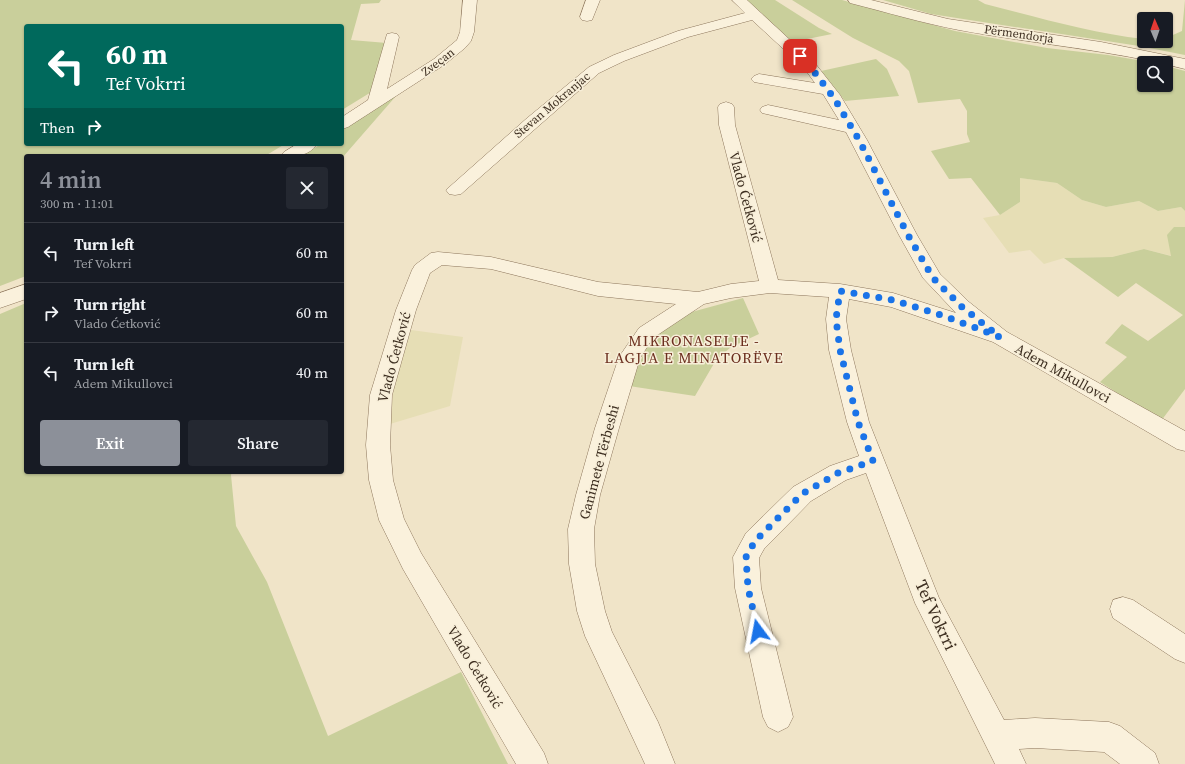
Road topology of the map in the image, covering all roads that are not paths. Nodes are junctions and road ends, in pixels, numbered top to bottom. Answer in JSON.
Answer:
{"nodes":[{"id":1,"x":470,"y":0,"type":"edge"},
{"id":2,"x":593,"y":0,"type":"edge"},
{"id":3,"x":739,"y":0,"type":"edge"},
{"id":4,"x":855,"y":0,"type":"edge"},
{"id":5,"x":755,"y":15,"type":"junction"},
{"id":6,"x":587,"y":17,"type":"dead end"},
{"id":7,"x":392,"y":36,"type":"dead end"},
{"id":8,"x":1185,"y":64,"type":"edge"},
{"id":9,"x":759,"y":79,"type":"dead end"},
{"id":10,"x":827,"y":90,"type":"junction"},
{"id":11,"x":375,"y":104,"type":"junction"},
{"id":12,"x":726,"y":107,"type":"dead end"},
{"id":13,"x":768,"y":110,"type":"dead end"},
{"id":14,"x":344,"y":123,"type":"edge"},
{"id":15,"x":852,"y":128,"type":"junction"},
{"id":16,"x":306,"y":146,"type":"edge"},
{"id":17,"x":293,"y":154,"type":"edge"},
{"id":18,"x":455,"y":190,"type":"dead end"},
{"id":19,"x":770,"y":286,"type":"junction"},
{"id":20,"x":840,"y":291,"type":"junction"},
{"id":21,"x":24,"y":292,"type":"edge"},
{"id":22,"x":698,"y":299,"type":"junction"},
{"id":23,"x":0,"y":301,"type":"edge"},
{"id":24,"x":1000,"y":337,"type":"junction"},
{"id":25,"x":1185,"y":442,"type":"edge"},
{"id":26,"x":873,"y":461,"type":"junction"},
{"id":27,"x":1123,"y":609,"type":"dead end"},
{"id":28,"x":1185,"y":650,"type":"edge"},
{"id":29,"x":778,"y":717,"type":"dead end"},
{"id":30,"x":997,"y":735,"type":"junction"},
{"id":31,"x":533,"y":764,"type":"edge"},
{"id":32,"x":660,"y":764,"type":"edge"},
{"id":33,"x":1011,"y":764,"type":"edge"},
{"id":34,"x":1144,"y":764,"type":"edge"}],
"edges":[{"from":1,"to":11,"type":"street","name":"Zveçan"},
{"from":2,"to":6,"type":"street"},
{"from":3,"to":5,"type":"street","name":"Adem Mikullovci"},
{"from":4,"to":8,"type":"street","name":"Përmendorja"},
{"from":5,"to":10,"type":"street","name":"Adem Mikullovci"},
{"from":5,"to":18,"type":"street","name":"Stevan Mokranjac"},
{"from":7,"to":11,"type":"street"},
{"from":9,"to":10,"type":"street"},
{"from":10,"to":15,"type":"street","name":"Adem Mikullovci"},
{"from":11,"to":14,"type":"street","name":"Zveçan"},
{"from":12,"to":19,"type":"street","name":"Vlado Ćetković"},
{"from":13,"to":15,"type":"street"},
{"from":15,"to":24,"type":"street","name":"Adem Mikullovci"},
{"from":16,"to":17,"type":"street"},
{"from":19,"to":20,"type":"street","name":"Vlado Ćetković"},
{"from":19,"to":22,"type":"street","name":"Vlado Ćetković"},
{"from":20,"to":24,"type":"street","name":"Vlado Ćetković"},
{"from":20,"to":26,"type":"street","name":"Tef Vokrri"},
{"from":21,"to":23,"type":"street"},
{"from":22,"to":31,"type":"street","name":"Vlado Ćetković"},
{"from":22,"to":32,"type":"street","name":"Ganimete Tërbeshi"},
{"from":24,"to":25,"type":"street","name":"Adem Mikullovci"},
{"from":26,"to":29,"type":"street"},
{"from":26,"to":30,"type":"street","name":"Tef Vokrri"},
{"from":27,"to":28,"type":"street"},
{"from":30,"to":33,"type":"street","name":"Tef Vokrri"},
{"from":30,"to":34,"type":"street"}]}
